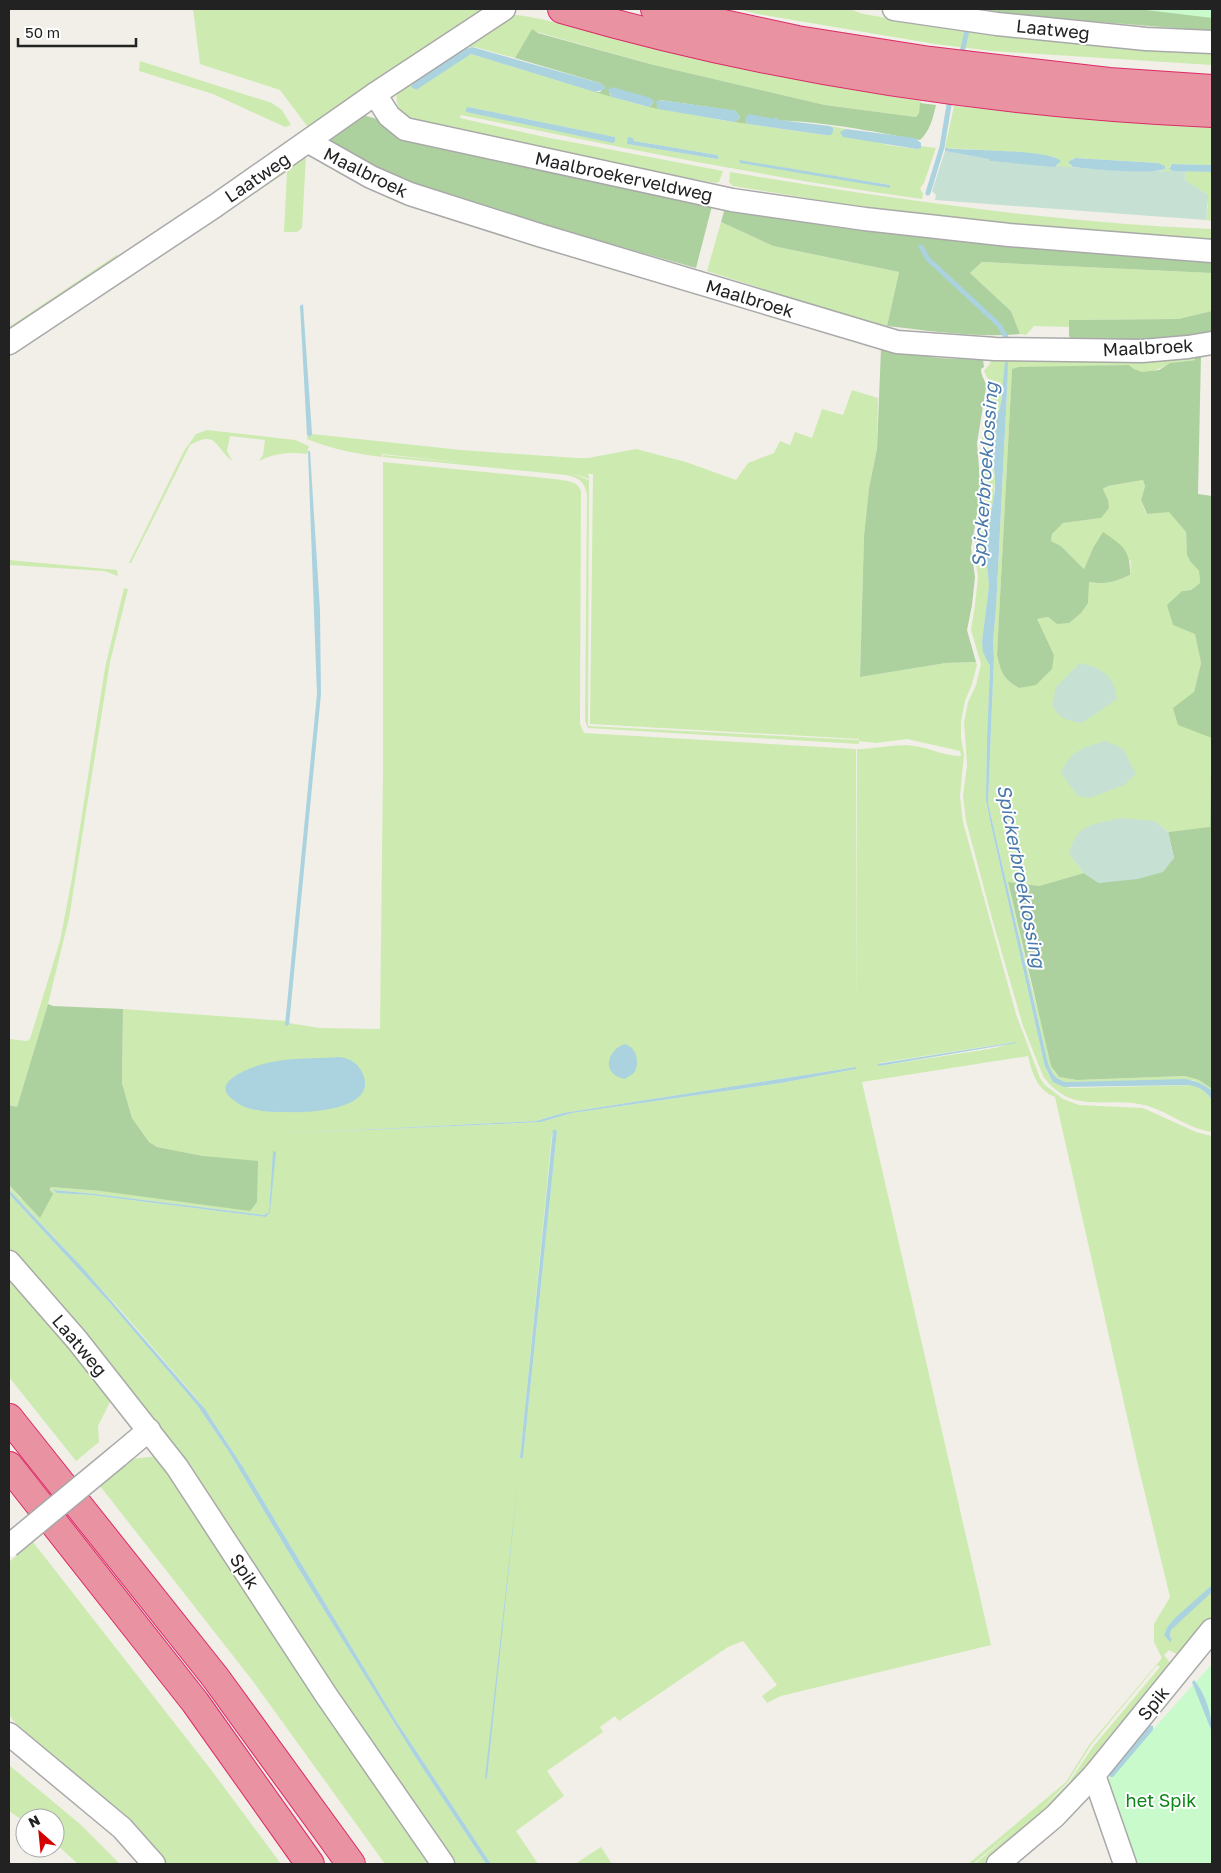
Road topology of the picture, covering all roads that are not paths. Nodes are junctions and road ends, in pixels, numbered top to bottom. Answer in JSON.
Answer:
{"nodes":[{"id":1,"x":504,"y":9,"type":"edge"},
{"id":2,"x":562,"y":9,"type":"edge"},
{"id":3,"x":655,"y":9,"type":"edge"},
{"id":4,"x":894,"y":9,"type":"edge"},
{"id":5,"x":1212,"y":42,"type":"edge"},
{"id":6,"x":926,"y":73,"type":"junction"},
{"id":7,"x":987,"y":81,"type":"junction"},
{"id":8,"x":1212,"y":89,"type":"edge"},
{"id":9,"x":375,"y":94,"type":"junction"},
{"id":10,"x":1212,"y":113,"type":"edge"},
{"id":11,"x":308,"y":142,"type":"junction"},
{"id":12,"x":1212,"y":251,"type":"edge"},
{"id":13,"x":9,"y":343,"type":"edge"},
{"id":14,"x":1212,"y":343,"type":"edge"},
{"id":15,"x":9,"y":1262,"type":"edge"},
{"id":16,"x":9,"y":1418,"type":"edge"},
{"id":17,"x":150,"y":1430,"type":"junction"},
{"id":18,"x":9,"y":1466,"type":"edge"},
{"id":19,"x":9,"y":1546,"type":"edge"},
{"id":20,"x":1212,"y":1630,"type":"edge"},
{"id":21,"x":9,"y":1734,"type":"edge"},
{"id":22,"x":1094,"y":1775,"type":"junction"},
{"id":23,"x":154,"y":1864,"type":"edge"},
{"id":24,"x":310,"y":1864,"type":"edge"},
{"id":25,"x":351,"y":1864,"type":"edge"},
{"id":26,"x":443,"y":1864,"type":"edge"},
{"id":27,"x":998,"y":1864,"type":"edge"},
{"id":28,"x":1125,"y":1864,"type":"edge"}],
"edges":[{"from":1,"to":9,"type":"street","name":"Laatweg"},
{"from":2,"to":6,"type":"highway"},
{"from":3,"to":6,"type":"highway"},
{"from":4,"to":5,"type":"street","name":"Laatweg"},
{"from":6,"to":7,"type":"highway"},
{"from":7,"to":8,"type":"highway"},
{"from":7,"to":10,"type":"highway"},
{"from":9,"to":11,"type":"street","name":"Laatweg"},
{"from":9,"to":12,"type":"street","name":"Maalbroekerveldweg"},
{"from":11,"to":13,"type":"street","name":"Laatweg"},
{"from":11,"to":14,"type":"street","name":"Maalbroek"},
{"from":15,"to":17,"type":"street","name":"Laatweg"},
{"from":16,"to":25,"type":"highway"},
{"from":17,"to":19,"type":"street","bridge":true},
{"from":17,"to":26,"type":"street","name":"Spik"},
{"from":18,"to":24,"type":"highway"},
{"from":20,"to":22,"type":"street","name":"Spik"},
{"from":21,"to":23,"type":"street"},
{"from":22,"to":27,"type":"street","name":"Spik"},
{"from":22,"to":28,"type":"street"}]}
